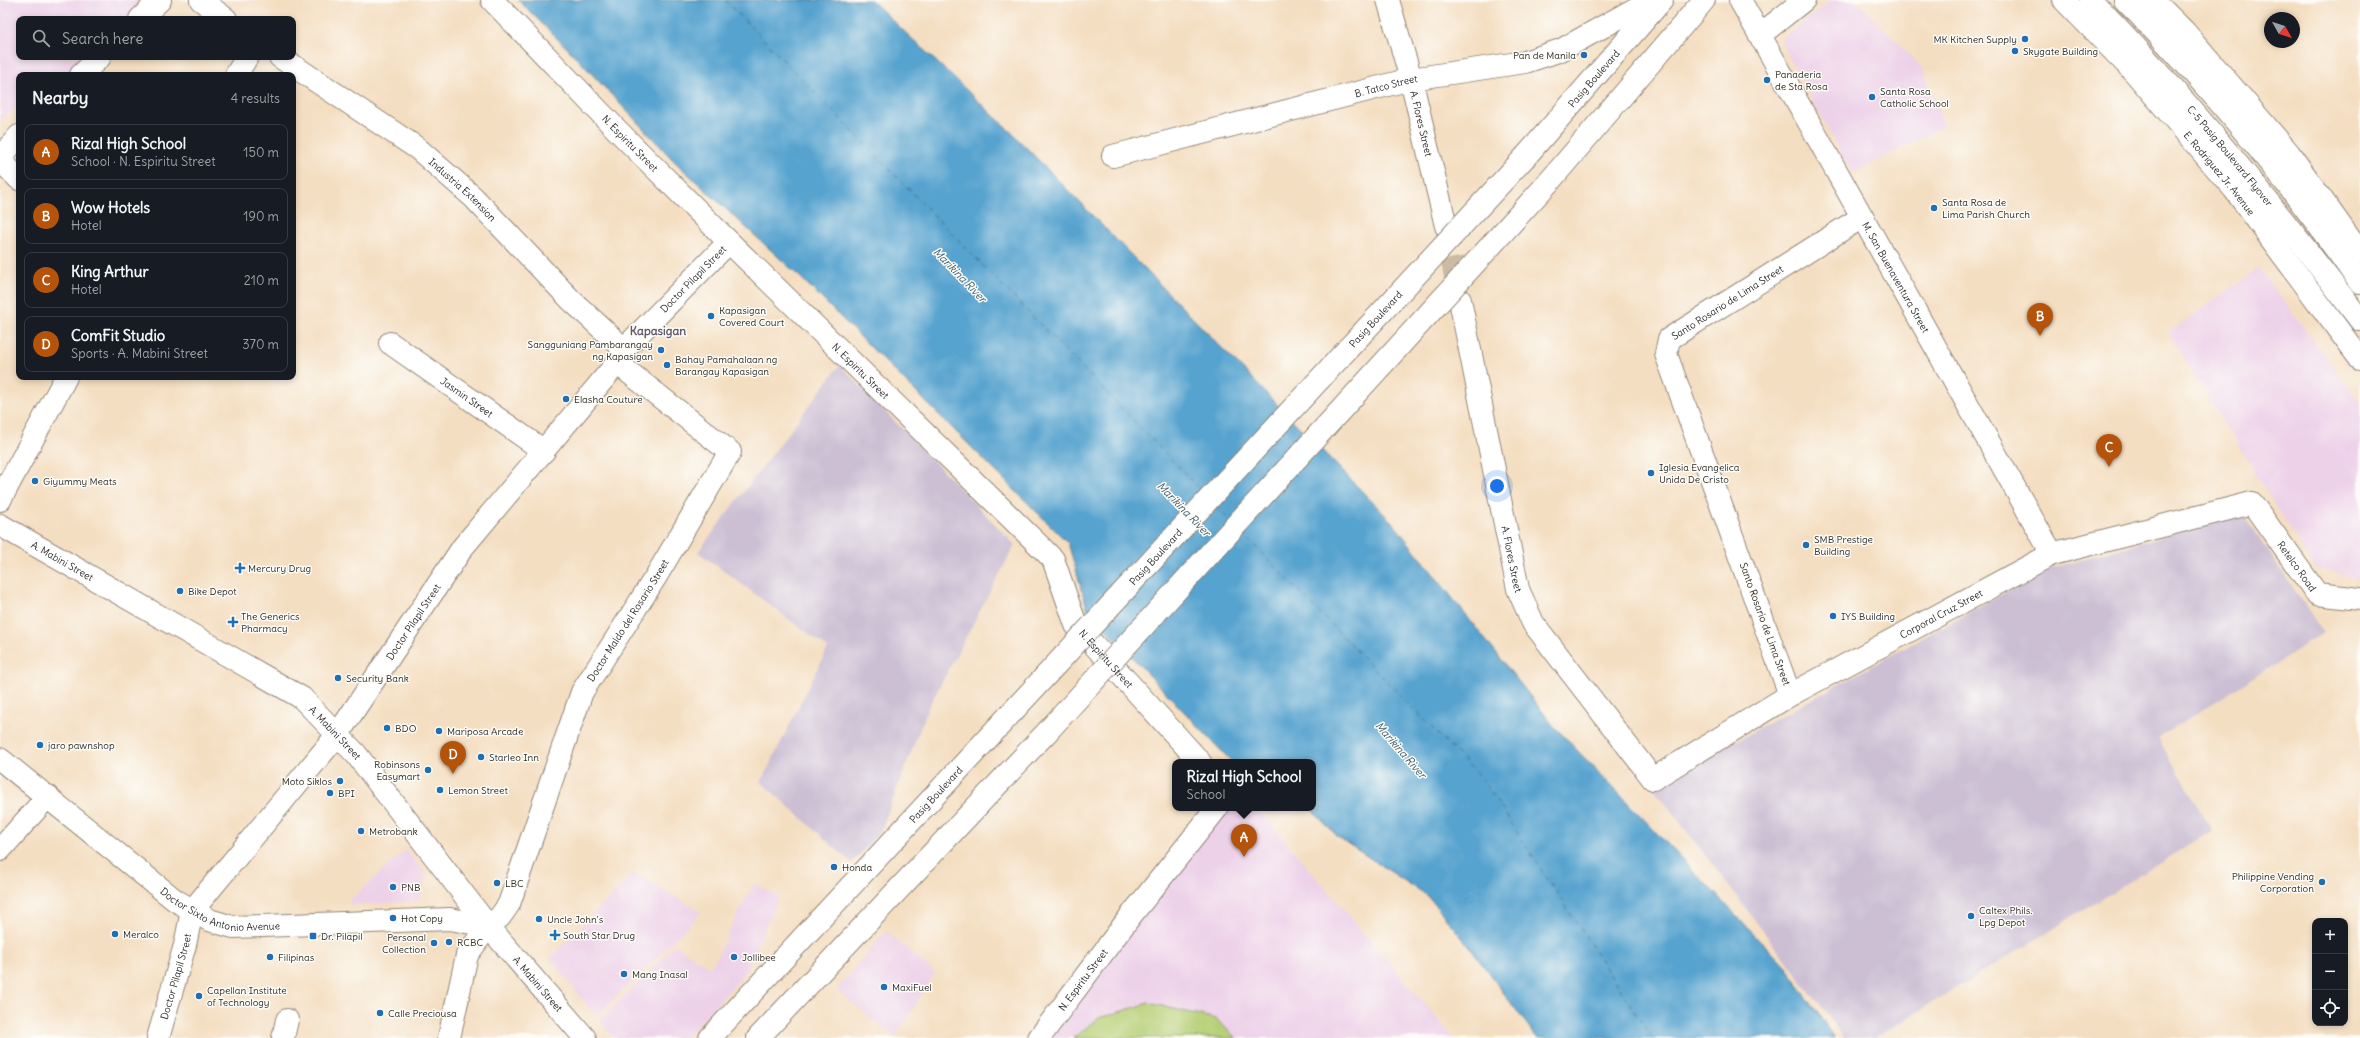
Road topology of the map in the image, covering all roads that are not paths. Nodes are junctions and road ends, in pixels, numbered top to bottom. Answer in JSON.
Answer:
{"nodes":[{"id":1,"x":160,"y":0,"type":"edge"},
{"id":2,"x":201,"y":0,"type":"edge"},
{"id":3,"x":492,"y":0,"type":"edge"},
{"id":4,"x":1388,"y":0,"type":"edge"},
{"id":5,"x":1651,"y":0,"type":"edge"},
{"id":6,"x":1662,"y":0,"type":"edge"},
{"id":7,"x":1704,"y":0,"type":"edge"},
{"id":8,"x":1740,"y":0,"type":"edge"},
{"id":9,"x":1804,"y":0,"type":"edge"},
{"id":10,"x":2064,"y":0,"type":"edge"},
{"id":11,"x":2092,"y":0,"type":"edge"},
{"id":12,"x":2125,"y":0,"type":"edge"},
{"id":13,"x":2154,"y":0,"type":"edge"},
{"id":14,"x":143,"y":16,"type":"edge"},
{"id":15,"x":222,"y":16,"type":"edge"},
{"id":16,"x":1760,"y":35,"type":"junction"},
{"id":17,"x":97,"y":60,"type":"edge"},
{"id":18,"x":245,"y":60,"type":"edge"},
{"id":19,"x":285,"y":60,"type":"edge"},
{"id":20,"x":84,"y":72,"type":"edge"},
{"id":21,"x":238,"y":72,"type":"edge"},
{"id":22,"x":1411,"y":79,"type":"junction"},
{"id":23,"x":16,"y":140,"type":"edge"},
{"id":24,"x":1113,"y":156,"type":"dead end"},
{"id":25,"x":0,"y":159,"type":"edge"},
{"id":26,"x":16,"y":176,"type":"edge"},
{"id":27,"x":1862,"y":217,"type":"junction"},
{"id":28,"x":1446,"y":226,"type":"tunnel mouth"},
{"id":29,"x":729,"y":242,"type":"junction"},
{"id":30,"x":2360,"y":253,"type":"edge"},
{"id":31,"x":2360,"y":283,"type":"edge"},
{"id":32,"x":1460,"y":300,"type":"tunnel mouth"},
{"id":33,"x":2360,"y":320,"type":"edge"},
{"id":34,"x":390,"y":344,"type":"dead end"},
{"id":35,"x":620,"y":356,"type":"junction"},
{"id":36,"x":2360,"y":359,"type":"edge"},
{"id":37,"x":64,"y":380,"type":"edge"},
{"id":38,"x":544,"y":451,"type":"junction"},
{"id":39,"x":0,"y":500,"type":"edge"},
{"id":40,"x":2252,"y":503,"type":"joint"},
{"id":41,"x":0,"y":525,"type":"edge"},
{"id":42,"x":2052,"y":554,"type":"junction"},
{"id":43,"x":2360,"y":599,"type":"edge"},
{"id":44,"x":1790,"y":695,"type":"junction"},
{"id":45,"x":338,"y":734,"type":"junction"},
{"id":46,"x":0,"y":759,"type":"edge"},
{"id":47,"x":1197,"y":759,"type":"edge"},
{"id":48,"x":1653,"y":779,"type":"joint"},
{"id":49,"x":48,"y":796,"type":"junction"},
{"id":50,"x":1215,"y":811,"type":"edge"},
{"id":51,"x":0,"y":850,"type":"edge"},
{"id":52,"x":192,"y":911,"type":"junction"},
{"id":53,"x":488,"y":926,"type":"junction"},
{"id":54,"x":158,"y":1038,"type":"edge"},
{"id":55,"x":449,"y":1038,"type":"edge"},
{"id":56,"x":585,"y":1038,"type":"edge"},
{"id":57,"x":710,"y":1038,"type":"edge"},
{"id":58,"x":758,"y":1038,"type":"edge"},
{"id":59,"x":1039,"y":1038,"type":"edge"}],
"edges":[{"from":1,"to":14,"type":"street"},
{"from":2,"to":15,"type":"street"},
{"from":3,"to":29,"type":"street","name":"N. Espiritu Street"},
{"from":4,"to":22,"type":"street","name":"A. Flores Street"},
{"from":5,"to":22,"type":"street","name":"B. Tatco Street"},
{"from":6,"to":57,"type":"street","name":"Pasig Boulevard","bridge":true},
{"from":7,"to":58,"type":"street","bridge":true},
{"from":8,"to":16,"type":"street","name":"M. San Buenaventura Street"},
{"from":9,"to":16,"type":"street"},
{"from":10,"to":36,"type":"street","name":"E. Rodriguez Jr. Avenue"},
{"from":11,"to":33,"type":"street","name":"C-5 Pasig Boulevard Flyover"},
{"from":12,"to":31,"type":"street"},
{"from":13,"to":30,"type":"street"},
{"from":16,"to":27,"type":"street","name":"M. San Buenaventura Street"},
{"from":17,"to":20,"type":"street"},
{"from":18,"to":21,"type":"street"},
{"from":19,"to":35,"type":"street","name":"Industria Extension"},
{"from":22,"to":24,"type":"street","name":"B. Tatco Street"},
{"from":22,"to":28,"type":"street","name":"A. Flores Street"},
{"from":23,"to":25,"type":"street"},
{"from":25,"to":26,"type":"street"},
{"from":27,"to":42,"type":"street","name":"M. San Buenaventura Street"},
{"from":27,"to":44,"type":"street","name":"Santo Rosario de Lima Street"},
{"from":29,"to":35,"type":"street","name":"Doctor Pilapil Street"},
{"from":29,"to":47,"type":"street","name":"N. Espiritu Street"},
{"from":32,"to":48,"type":"street","name":"A. Flores Street"},
{"from":34,"to":38,"type":"street","name":"Jasmin Street"},
{"from":35,"to":38,"type":"street","name":"Doctor Pilapil Street"},
{"from":35,"to":53,"type":"street","name":"Doctor Maldo del Rosario Street"},
{"from":37,"to":39,"type":"street"},
{"from":38,"to":45,"type":"street","name":"Doctor Pilapil Street"},
{"from":40,"to":42,"type":"street","name":"Corporal Cruz Street"},
{"from":40,"to":43,"type":"street","name":"Retelco Road"},
{"from":41,"to":45,"type":"street","name":"A. Mabini Street"},
{"from":42,"to":44,"type":"street","name":"Corporal Cruz Street"},
{"from":44,"to":48,"type":"street","name":"Corporal Cruz Street"},
{"from":45,"to":52,"type":"street","name":"Doctor Pilapil Street"},
{"from":45,"to":53,"type":"street","name":"A. Mabini Street"},
{"from":46,"to":49,"type":"street","name":"Doctor Sixto Antonio Avenue"},
{"from":49,"to":51,"type":"street"},
{"from":49,"to":52,"type":"street","name":"Doctor Sixto Antonio Avenue"},
{"from":50,"to":59,"type":"street","name":"N. Espiritu Street"},
{"from":52,"to":53,"type":"street","name":"Doctor Sixto Antonio Avenue"},
{"from":52,"to":54,"type":"street","name":"Doctor Pilapil Street"},
{"from":53,"to":55,"type":"street"},
{"from":53,"to":56,"type":"street","name":"A. Mabini Street"}]}
